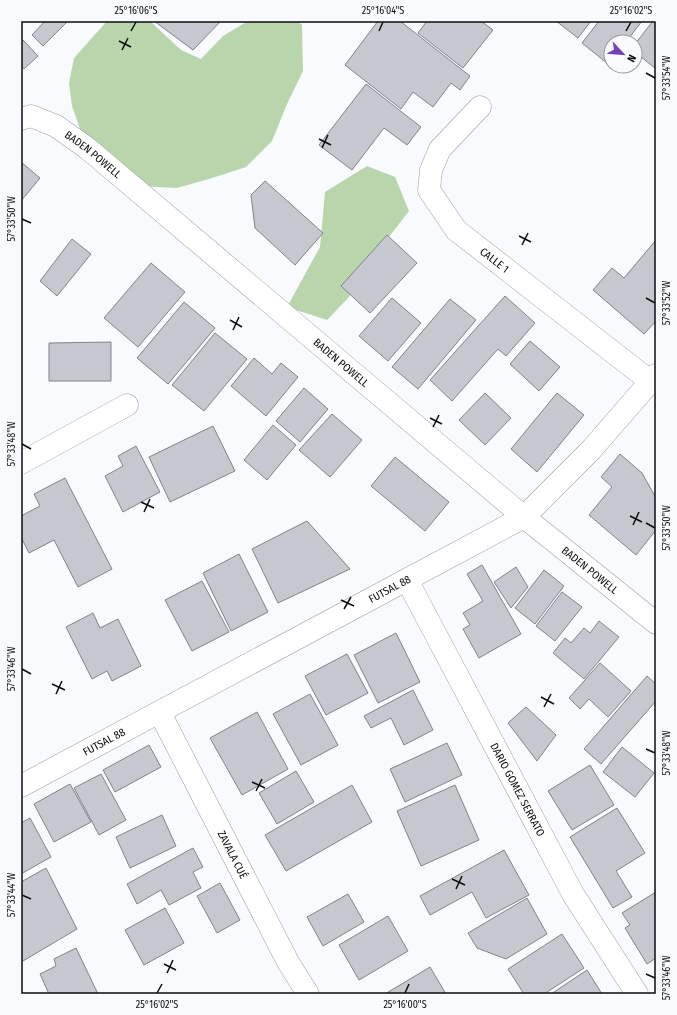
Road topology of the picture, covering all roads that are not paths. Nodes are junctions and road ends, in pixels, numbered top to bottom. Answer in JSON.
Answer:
{"nodes":[{"id":1,"x":480,"y":107,"type":"dead end"},
{"id":2,"x":21,"y":119,"type":"edge"},
{"id":3,"x":653,"y":378,"type":"edge"},
{"id":4,"x":127,"y":405,"type":"dead end"},
{"id":5,"x":21,"y":463,"type":"edge"},
{"id":6,"x":524,"y":517,"type":"junction"},
{"id":7,"x":407,"y":580,"type":"junction"},
{"id":8,"x":656,"y":623,"type":"edge"},
{"id":9,"x":160,"y":713,"type":"junction"},
{"id":10,"x":21,"y":786,"type":"edge"},
{"id":11,"x":308,"y":994,"type":"edge"},
{"id":12,"x":637,"y":994,"type":"edge"}],
"edges":[{"from":1,"to":3,"type":"street","name":"CALLE 1"},
{"from":2,"to":6,"type":"street","name":"BADEN POWELL"},
{"from":3,"to":6,"type":"street","name":"FUTSAL 88"},
{"from":4,"to":5,"type":"street"},
{"from":6,"to":7,"type":"street","name":"FUTSAL 88"},
{"from":6,"to":8,"type":"street","name":"BADEN POWELL"},
{"from":7,"to":9,"type":"street","name":"FUTSAL 88"},
{"from":7,"to":12,"type":"street","name":"DARIO GOMEZ SERRATO"},
{"from":9,"to":10,"type":"street","name":"FUTSAL 88"},
{"from":9,"to":11,"type":"street","name":"ZAVALA CUÉ"}]}
